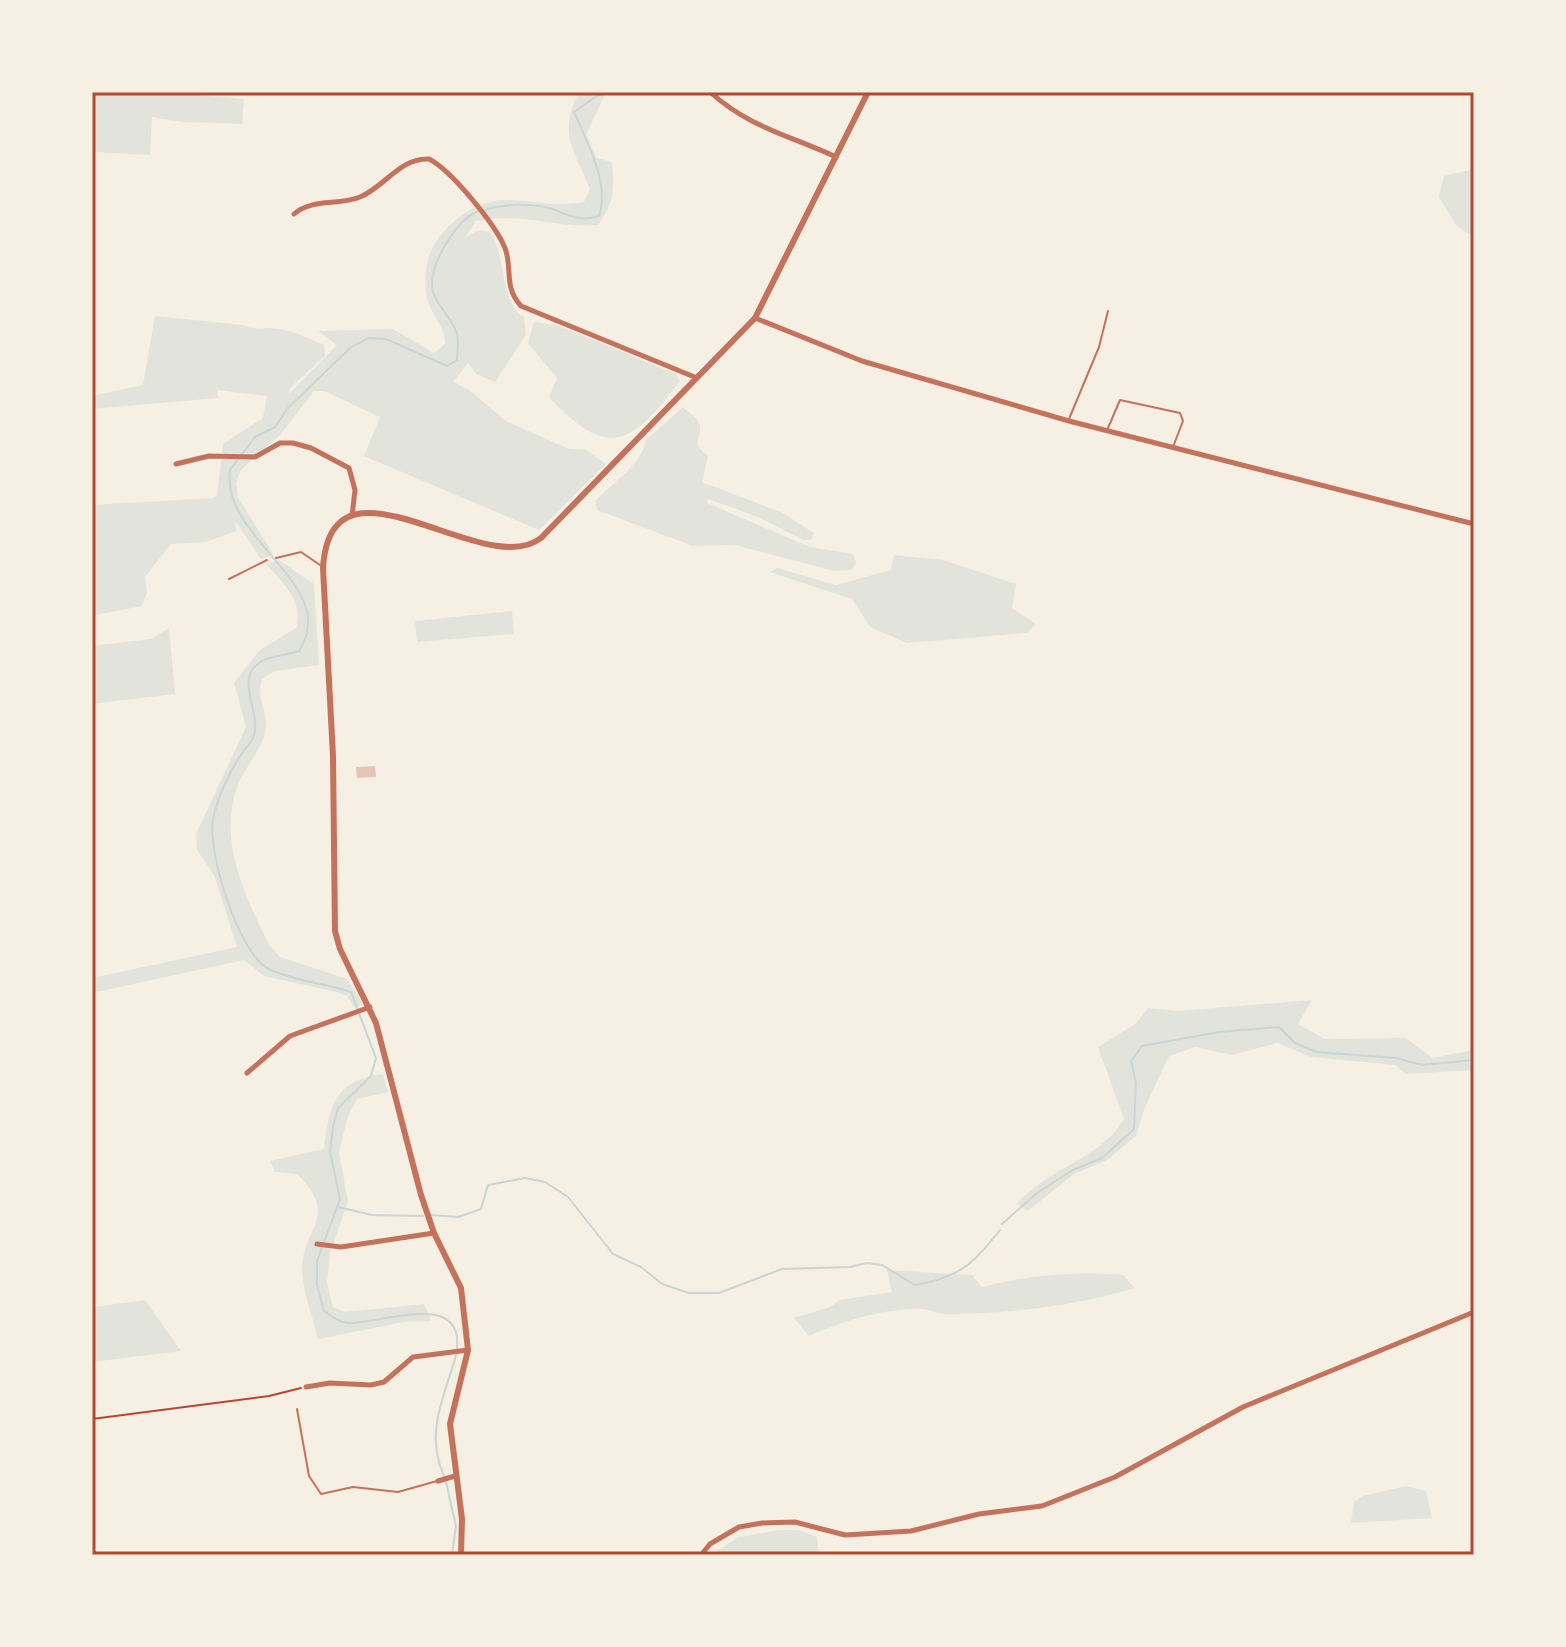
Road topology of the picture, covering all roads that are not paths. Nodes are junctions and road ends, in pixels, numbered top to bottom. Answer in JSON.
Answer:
{"nodes":[{"id":1,"x":710,"y":92,"type":"edge"},
{"id":2,"x":868,"y":92,"type":"edge"},
{"id":3,"x":836,"y":157,"type":"junction"},
{"id":4,"x":294,"y":214,"type":"dead end"},
{"id":5,"x":1108,"y":311,"type":"dead end"},
{"id":6,"x":755,"y":318,"type":"junction"},
{"id":7,"x":697,"y":378,"type":"junction"},
{"id":8,"x":1069,"y":421,"type":"junction"},
{"id":9,"x":1107,"y":431,"type":"junction"},
{"id":10,"x":1172,"y":448,"type":"junction"},
{"id":11,"x":176,"y":464,"type":"dead end"},
{"id":12,"x":352,"y":516,"type":"junction"},
{"id":13,"x":1474,"y":524,"type":"edge"},
{"id":14,"x":276,"y":558,"type":"dead end"},
{"id":15,"x":267,"y":560,"type":"dead end"},
{"id":16,"x":323,"y":568,"type":"junction"},
{"id":17,"x":229,"y":579,"type":"dead end"},
{"id":18,"x":368,"y":1008,"type":"junction"},
{"id":19,"x":247,"y":1073,"type":"dead end"},
{"id":20,"x":434,"y":1233,"type":"junction"},
{"id":21,"x":317,"y":1244,"type":"dead end"},
{"id":22,"x":1474,"y":1312,"type":"edge"},
{"id":23,"x":465,"y":1351,"type":"junction"},
{"id":24,"x":306,"y":1387,"type":"road end"},
{"id":25,"x":297,"y":1409,"type":"dead end"},
{"id":26,"x":452,"y":1477,"type":"junction"},
{"id":27,"x":438,"y":1481,"type":"joint"},
{"id":28,"x":461,"y":1555,"type":"edge"},
{"id":29,"x":701,"y":1555,"type":"edge"}],
"edges":[{"from":1,"to":3,"type":"street"},
{"from":2,"to":3,"type":"street"},
{"from":3,"to":6,"type":"street"},
{"from":4,"to":7,"type":"street"},
{"from":5,"to":8,"type":"lane"},
{"from":6,"to":7,"type":"street"},
{"from":6,"to":8,"type":"street"},
{"from":7,"to":12,"type":"street"},
{"from":8,"to":9,"type":"street"},
{"from":9,"to":10,"type":"street"},
{"from":9,"to":10,"type":"lane"},
{"from":10,"to":13,"type":"street"},
{"from":11,"to":12,"type":"street"},
{"from":12,"to":16,"type":"street"},
{"from":14,"to":16,"type":"lane"},
{"from":15,"to":17,"type":"lane"},
{"from":16,"to":18,"type":"street"},
{"from":18,"to":19,"type":"street"},
{"from":18,"to":20,"type":"street"},
{"from":20,"to":21,"type":"street"},
{"from":20,"to":23,"type":"street"},
{"from":22,"to":29,"type":"street"},
{"from":23,"to":24,"type":"street"},
{"from":23,"to":26,"type":"street"},
{"from":25,"to":27,"type":"lane"},
{"from":26,"to":27,"type":"street"},
{"from":26,"to":28,"type":"street"}]}
